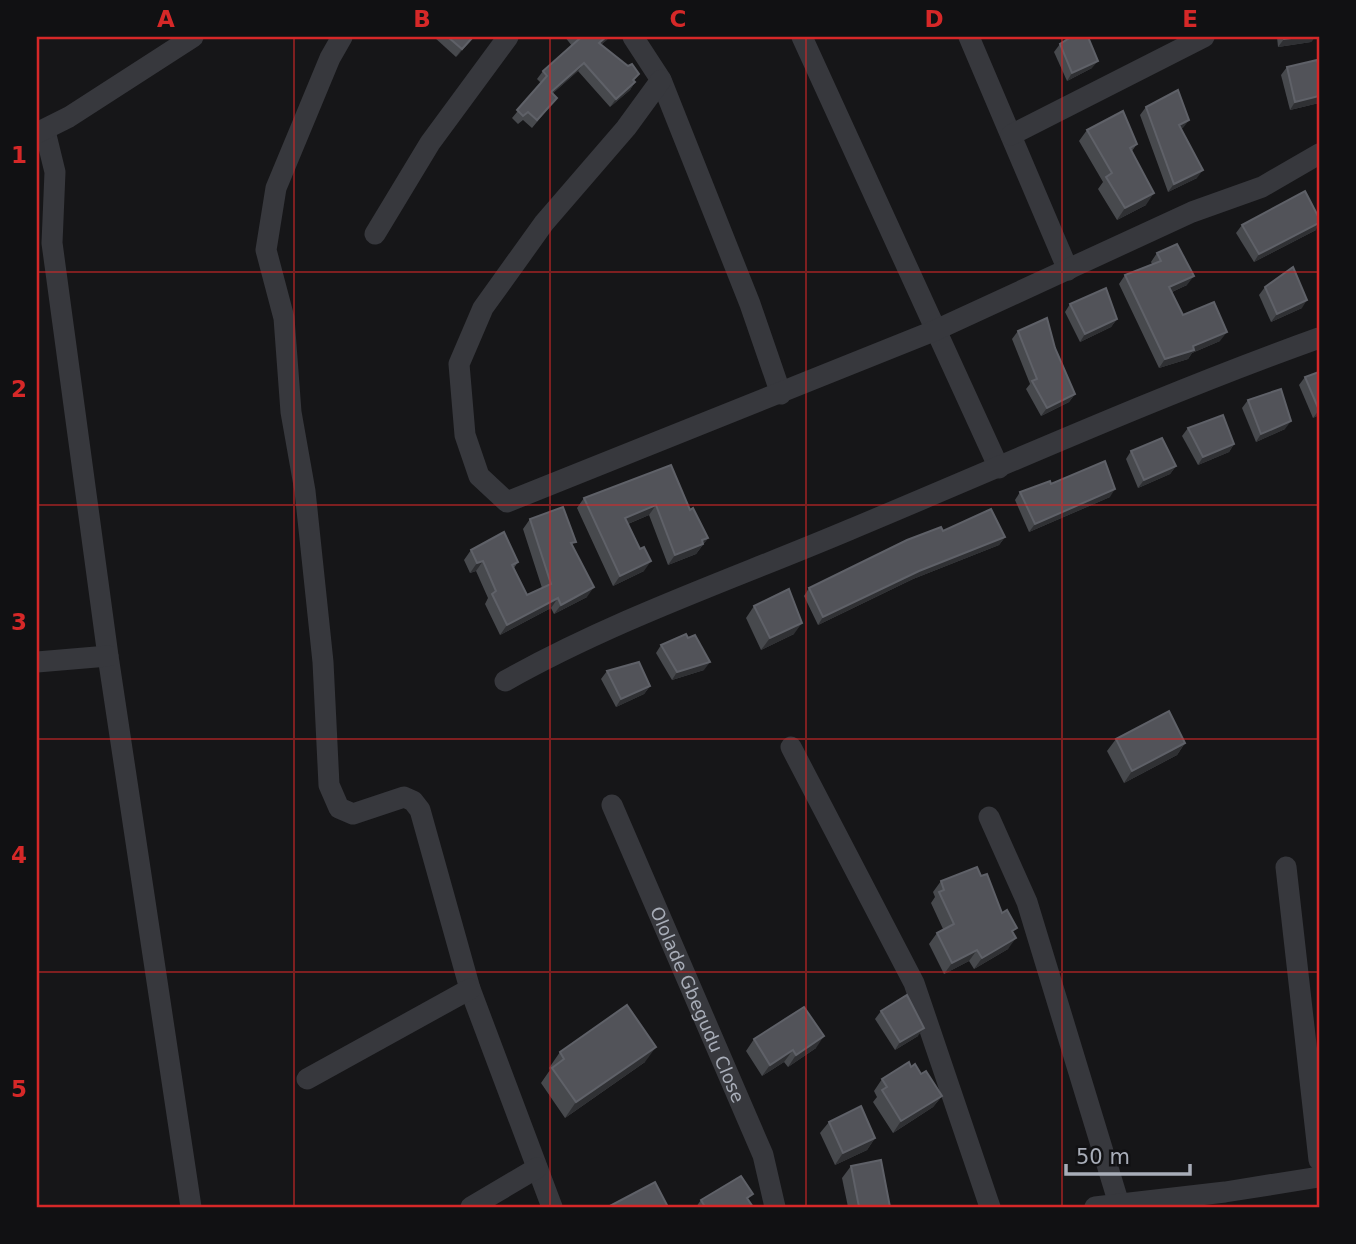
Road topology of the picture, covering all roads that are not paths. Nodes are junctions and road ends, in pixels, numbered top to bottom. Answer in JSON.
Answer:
{"nodes":[{"id":1,"x":193,"y":37,"type":"edge"},
{"id":2,"x":342,"y":37,"type":"edge"},
{"id":3,"x":508,"y":37,"type":"edge"},
{"id":4,"x":633,"y":37,"type":"edge"},
{"id":5,"x":802,"y":37,"type":"edge"},
{"id":6,"x":969,"y":37,"type":"edge"},
{"id":7,"x":1204,"y":37,"type":"edge"},
{"id":8,"x":661,"y":80,"type":"junction"},
{"id":9,"x":41,"y":132,"type":"edge"},
{"id":10,"x":1011,"y":135,"type":"junction"},
{"id":11,"x":1319,"y":154,"type":"edge"},
{"id":12,"x":375,"y":234,"type":"dead end"},
{"id":13,"x":1069,"y":270,"type":"junction"},
{"id":14,"x":936,"y":330,"type":"junction"},
{"id":15,"x":1319,"y":338,"type":"edge"},
{"id":16,"x":781,"y":394,"type":"junction"},
{"id":17,"x":999,"y":468,"type":"junction"},
{"id":18,"x":108,"y":656,"type":"junction"},
{"id":19,"x":37,"y":662,"type":"edge"},
{"id":20,"x":505,"y":681,"type":"dead end"},
{"id":21,"x":791,"y":747,"type":"dead end"},
{"id":22,"x":612,"y":806,"type":"dead end"},
{"id":23,"x":989,"y":817,"type":"dead end"},
{"id":24,"x":1286,"y":867,"type":"dead end"},
{"id":25,"x":470,"y":989,"type":"junction"},
{"id":26,"x":307,"y":1079,"type":"dead end"},
{"id":27,"x":1319,"y":1160,"type":"edge"},
{"id":28,"x":537,"y":1168,"type":"junction"},
{"id":29,"x":1319,"y":1177,"type":"edge"},
{"id":30,"x":1119,"y":1204,"type":"junction"},
{"id":31,"x":191,"y":1207,"type":"edge"},
{"id":32,"x":471,"y":1207,"type":"edge"},
{"id":33,"x":552,"y":1207,"type":"edge"},
{"id":34,"x":775,"y":1207,"type":"edge"},
{"id":35,"x":990,"y":1207,"type":"edge"},
{"id":36,"x":1095,"y":1207,"type":"edge"}],
"edges":[{"from":1,"to":9,"type":"street"},
{"from":2,"to":25,"type":"street"},
{"from":3,"to":12,"type":"street"},
{"from":4,"to":8,"type":"street"},
{"from":5,"to":14,"type":"street"},
{"from":6,"to":10,"type":"street"},
{"from":7,"to":10,"type":"street"},
{"from":8,"to":16,"type":"street"},
{"from":8,"to":16,"type":"street"},
{"from":9,"to":18,"type":"street"},
{"from":10,"to":13,"type":"street"},
{"from":11,"to":13,"type":"street"},
{"from":13,"to":14,"type":"street"},
{"from":14,"to":16,"type":"street"},
{"from":14,"to":17,"type":"street"},
{"from":15,"to":17,"type":"street"},
{"from":17,"to":20,"type":"street"},
{"from":18,"to":19,"type":"street"},
{"from":18,"to":31,"type":"street"},
{"from":21,"to":35,"type":"street"},
{"from":22,"to":34,"type":"street","name":"Ololade Gbegudu Close"},
{"from":23,"to":30,"type":"street"},
{"from":24,"to":27,"type":"street"},
{"from":25,"to":26,"type":"street"},
{"from":25,"to":28,"type":"street"},
{"from":28,"to":32,"type":"street"},
{"from":28,"to":33,"type":"street"},
{"from":29,"to":30,"type":"street"},
{"from":30,"to":36,"type":"street"}]}
